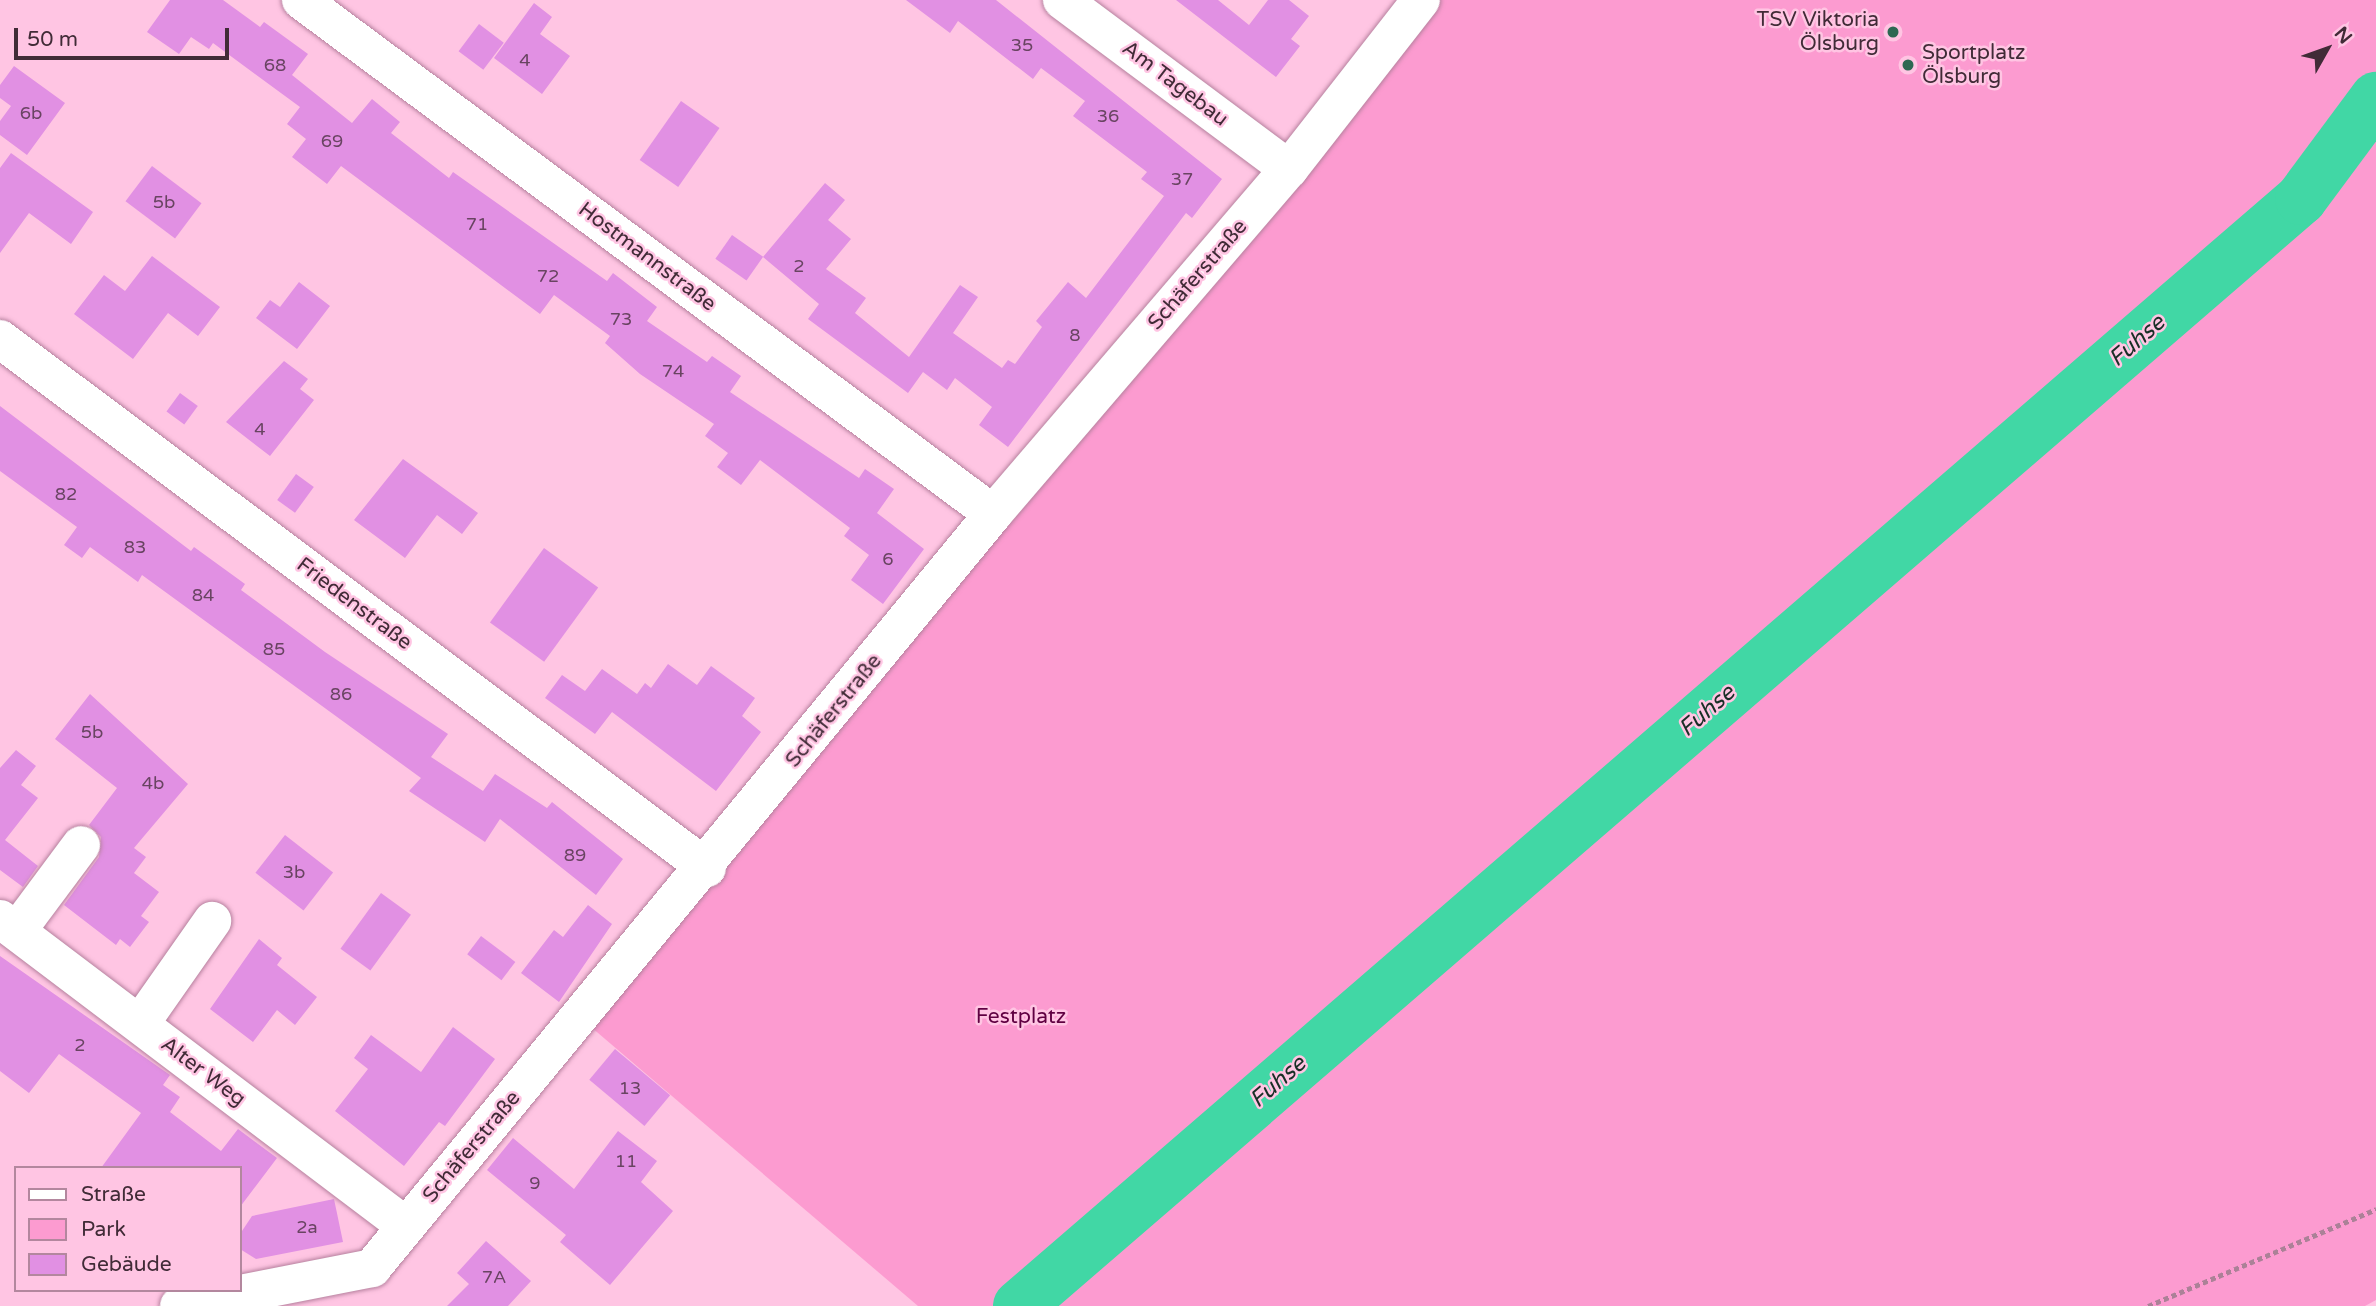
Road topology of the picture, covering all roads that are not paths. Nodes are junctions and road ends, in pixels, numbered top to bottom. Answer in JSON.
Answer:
{"nodes":[{"id":1,"x":301,"y":0,"type":"edge"},
{"id":2,"x":1062,"y":0,"type":"edge"},
{"id":3,"x":1421,"y":0,"type":"edge"},
{"id":4,"x":1289,"y":169,"type":"junction"},
{"id":5,"x":0,"y":340,"type":"edge"},
{"id":6,"x":993,"y":514,"type":"junction"},
{"id":7,"x":81,"y":845,"type":"dead end"},
{"id":8,"x":708,"y":868,"type":"junction"},
{"id":9,"x":212,"y":921,"type":"dead end"},
{"id":10,"x":8,"y":925,"type":"edge"},
{"id":11,"x":140,"y":1024,"type":"junction"},
{"id":12,"x":406,"y":1226,"type":"junction"},
{"id":13,"x":178,"y":1306,"type":"edge"}],
"edges":[{"from":1,"to":6,"type":"street","name":"Hostmannstraße"},
{"from":2,"to":4,"type":"street","name":"Am Tagebau"},
{"from":3,"to":4,"type":"street","name":"Schäferstraße"},
{"from":4,"to":6,"type":"street","name":"Schäferstraße"},
{"from":5,"to":8,"type":"street","name":"Friedenstraße"},
{"from":6,"to":8,"type":"street","name":"Schäferstraße"},
{"from":7,"to":10,"type":"street"},
{"from":8,"to":12,"type":"street","name":"Schäferstraße"},
{"from":9,"to":11,"type":"street"},
{"from":10,"to":11,"type":"street","name":"Alter Weg"},
{"from":11,"to":12,"type":"street","name":"Alter Weg"},
{"from":12,"to":13,"type":"street","name":"Schäferstraße"}]}
